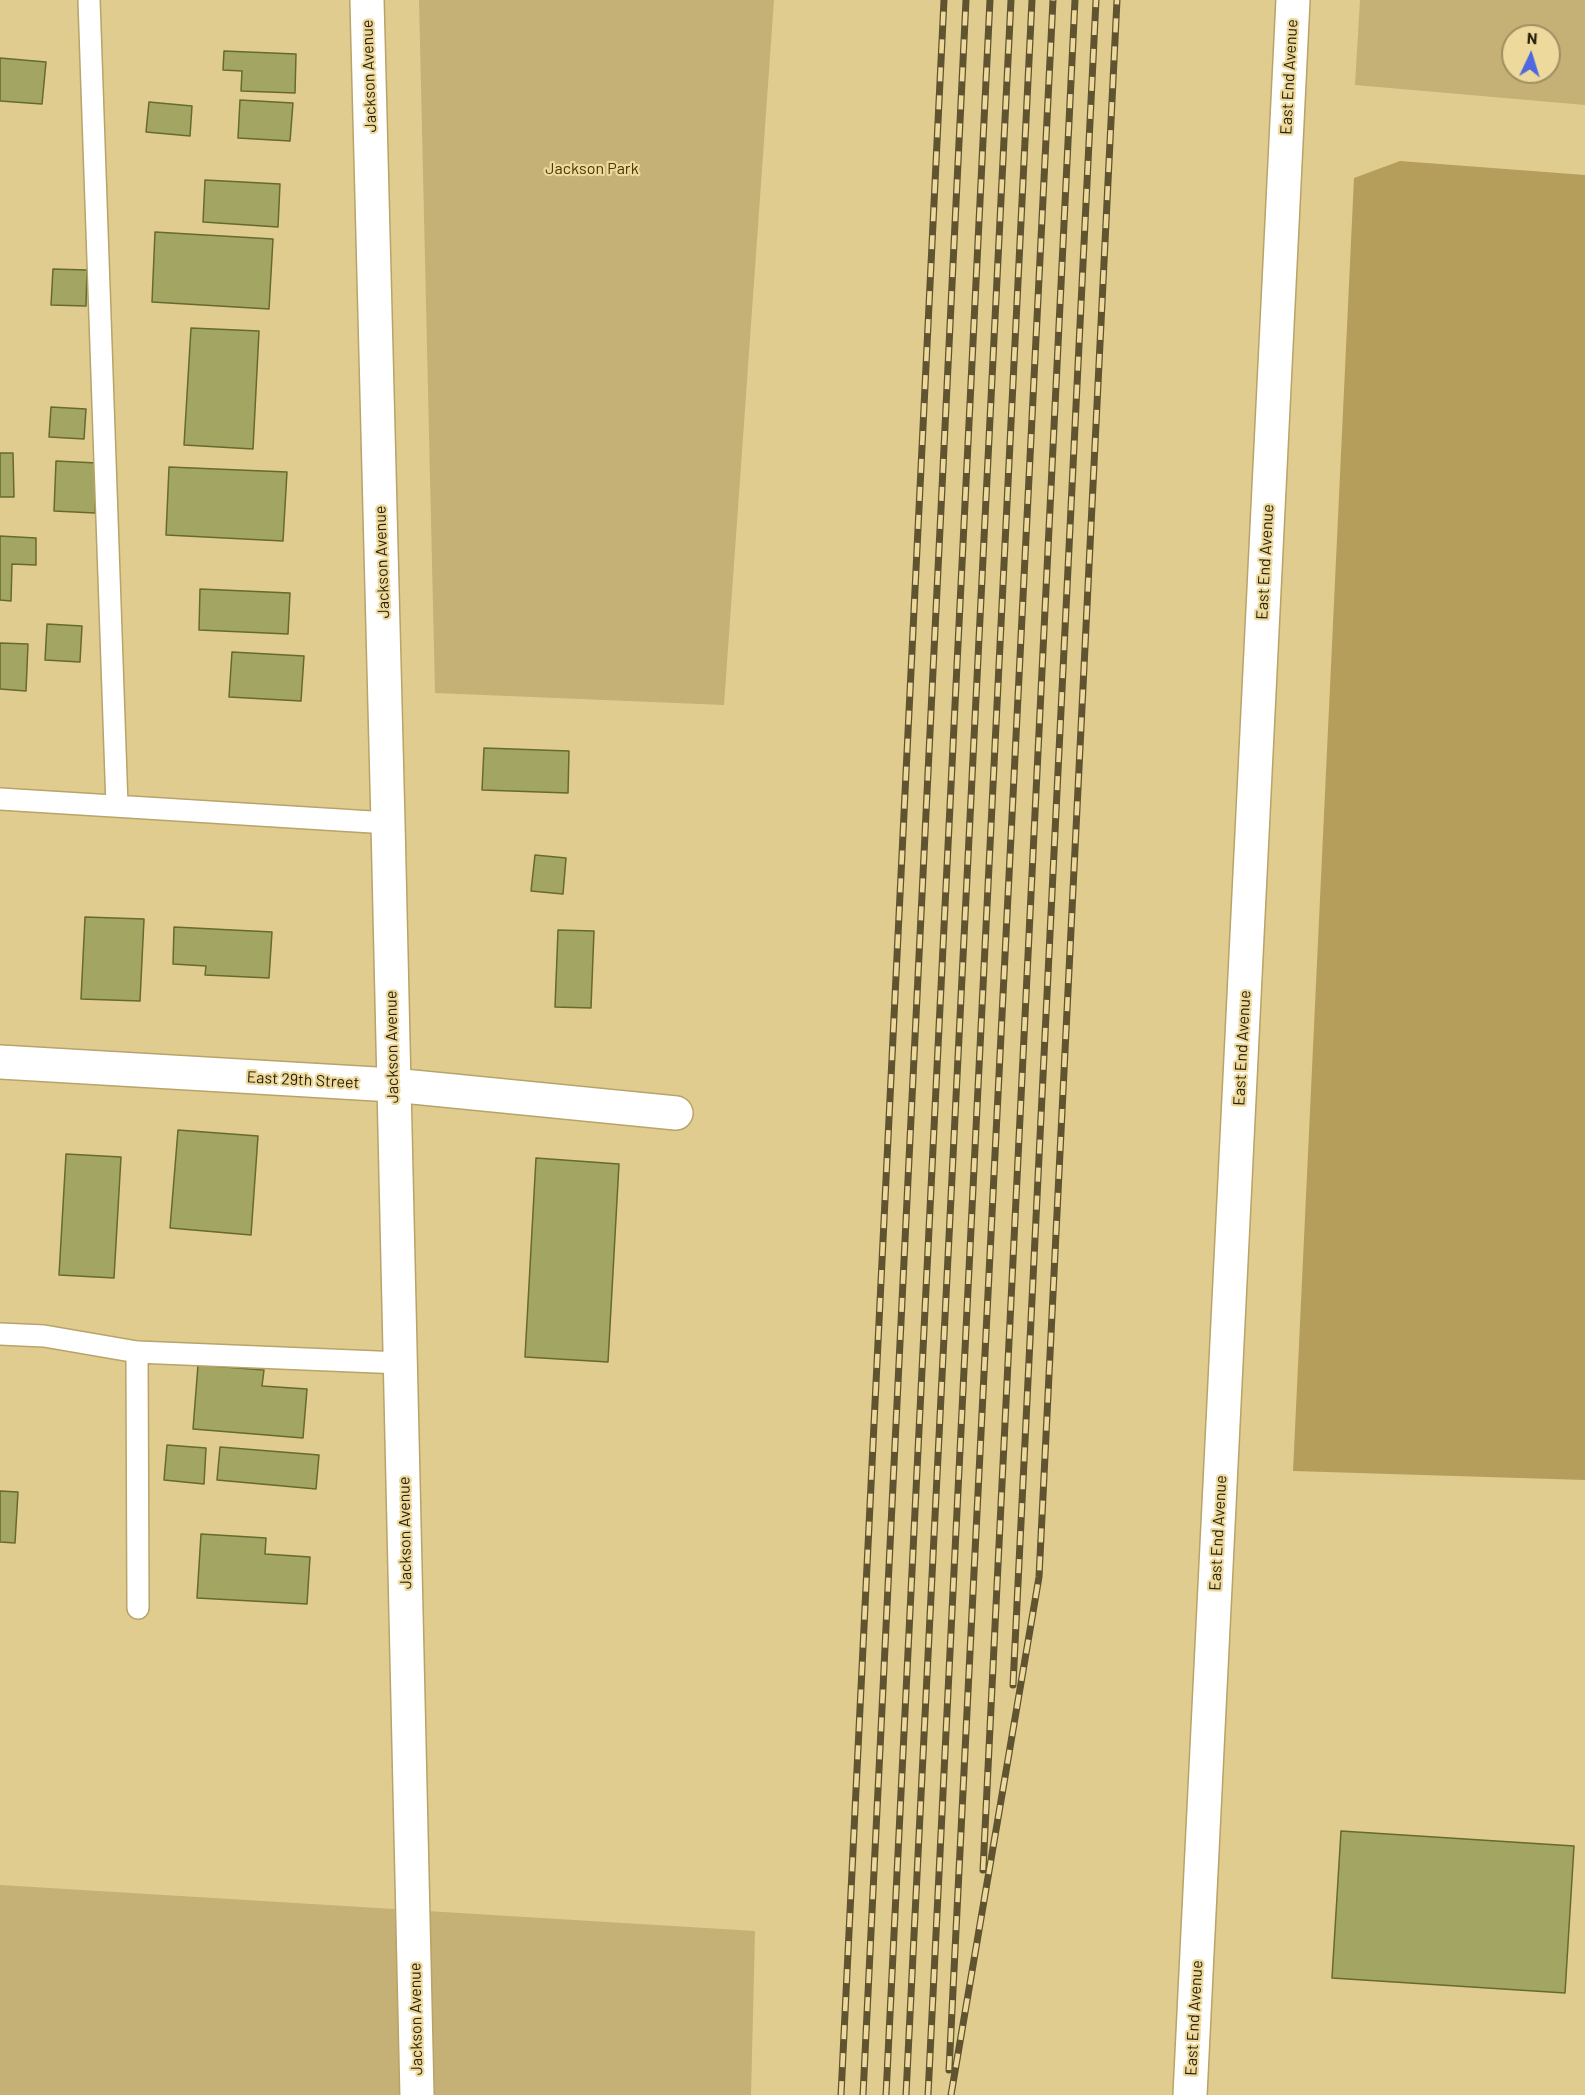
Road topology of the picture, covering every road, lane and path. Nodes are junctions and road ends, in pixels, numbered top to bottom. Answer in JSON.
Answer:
{"nodes":[{"id":1,"x":89,"y":0,"type":"edge"},
{"id":2,"x":367,"y":0,"type":"edge"},
{"id":3,"x":1293,"y":0,"type":"edge"},
{"id":4,"x":0,"y":799,"type":"edge"},
{"id":5,"x":117,"y":806,"type":"junction"},
{"id":6,"x":388,"y":823,"type":"junction"},
{"id":7,"x":0,"y":1062,"type":"edge"},
{"id":8,"x":393,"y":1085,"type":"junction"},
{"id":9,"x":676,"y":1113,"type":"dead end"},
{"id":10,"x":0,"y":1334,"type":"edge"},
{"id":11,"x":137,"y":1352,"type":"junction"},
{"id":12,"x":401,"y":1363,"type":"junction"},
{"id":13,"x":138,"y":1608,"type":"dead end"},
{"id":14,"x":417,"y":2095,"type":"edge"},
{"id":15,"x":1190,"y":2095,"type":"edge"}],
"edges":[{"from":1,"to":5,"type":"lane"},
{"from":2,"to":6,"type":"street","name":"Jackson Avenue"},
{"from":3,"to":15,"type":"street","name":"East End Avenue"},
{"from":4,"to":5,"type":"lane"},
{"from":5,"to":6,"type":"lane"},
{"from":6,"to":8,"type":"street","name":"Jackson Avenue"},
{"from":7,"to":8,"type":"street","name":"East 29th Street"},
{"from":8,"to":9,"type":"street","name":"East 29th Street"},
{"from":8,"to":12,"type":"street","name":"Jackson Avenue"},
{"from":10,"to":11,"type":"lane"},
{"from":11,"to":12,"type":"lane"},
{"from":11,"to":13,"type":"lane"},
{"from":12,"to":14,"type":"street","name":"Jackson Avenue"}]}
